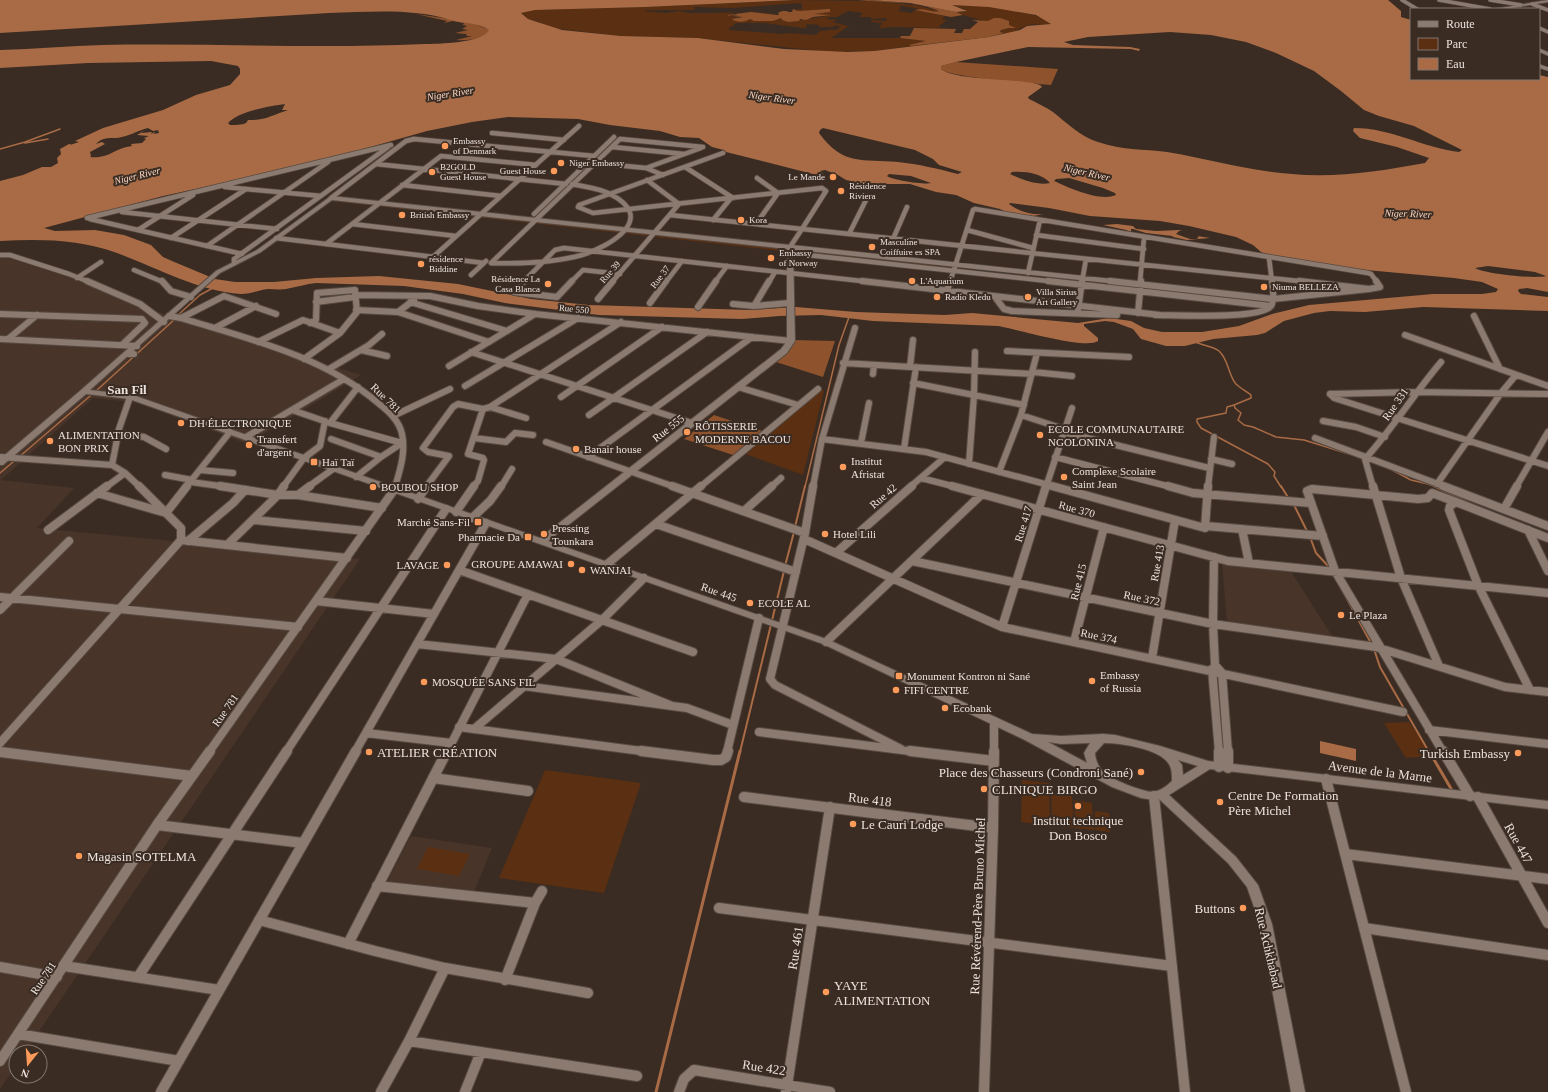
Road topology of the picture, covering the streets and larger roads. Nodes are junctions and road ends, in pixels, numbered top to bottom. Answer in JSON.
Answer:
{"nodes":[{"id":1,"x":1402,"y":0,"type":"edge"},
{"id":2,"x":1439,"y":0,"type":"edge"},
{"id":3,"x":1490,"y":0,"type":"edge"},
{"id":4,"x":1548,"y":1,"type":"edge"},
{"id":5,"x":1532,"y":4,"type":"junction"},
{"id":6,"x":1521,"y":5,"type":"junction"},
{"id":7,"x":1415,"y":8,"type":"edge"},
{"id":8,"x":1484,"y":8,"type":"edge"},
{"id":9,"x":1503,"y":8,"type":"edge"},
{"id":10,"x":1548,"y":10,"type":"edge"},
{"id":11,"x":579,"y":126,"type":"dead end"},
{"id":12,"x":492,"y":133,"type":"dead end"},
{"id":13,"x":614,"y":137,"type":"dead end"},
{"id":14,"x":564,"y":140,"type":"junction"},
{"id":15,"x":612,"y":146,"type":"junction"},
{"id":16,"x":551,"y":152,"type":"junction"},
{"id":17,"x":723,"y":153,"type":"dead end"},
{"id":18,"x":684,"y":154,"type":"junction"},
{"id":19,"x":594,"y":156,"type":"junction"},
{"id":20,"x":332,"y":159,"type":"junction"},
{"id":21,"x":594,"y":163,"type":"junction"},
{"id":22,"x":376,"y":164,"type":"junction"},
{"id":23,"x":536,"y":165,"type":"junction"},
{"id":24,"x":685,"y":167,"type":"junction"},
{"id":25,"x":646,"y":168,"type":"junction"},
{"id":26,"x":424,"y":169,"type":"junction"},
{"id":27,"x":663,"y":175,"type":"junction"},
{"id":28,"x":521,"y":178,"type":"junction"},
{"id":29,"x":757,"y":178,"type":"dead end"},
{"id":30,"x":647,"y":180,"type":"junction"},
{"id":31,"x":566,"y":184,"type":"junction"},
{"id":32,"x":572,"y":184,"type":"junction"},
{"id":33,"x":220,"y":186,"type":"junction"},
{"id":34,"x":402,"y":186,"type":"junction"},
{"id":35,"x":246,"y":189,"type":"junction"},
{"id":36,"x":198,"y":191,"type":"junction"},
{"id":37,"x":283,"y":193,"type":"junction"},
{"id":38,"x":778,"y":193,"type":"junction"},
{"id":39,"x":610,"y":194,"type":"junction"},
{"id":40,"x":501,"y":196,"type":"junction"},
{"id":41,"x":868,"y":196,"type":"dead end"},
{"id":42,"x":732,"y":198,"type":"junction"},
{"id":43,"x":326,"y":199,"type":"junction"},
{"id":44,"x":679,"y":204,"type":"junction"},
{"id":45,"x":377,"y":205,"type":"junction"},
{"id":46,"x":907,"y":207,"type":"dead end"},
{"id":47,"x":628,"y":209,"type":"junction"},
{"id":48,"x":117,"y":211,"type":"junction"},
{"id":49,"x":670,"y":215,"type":"junction"},
{"id":50,"x":160,"y":216,"type":"junction"},
{"id":51,"x":479,"y":216,"type":"junction"},
{"id":52,"x":198,"y":220,"type":"junction"},
{"id":53,"x":713,"y":220,"type":"junction"},
{"id":54,"x":1040,"y":220,"type":"junction"},
{"id":55,"x":530,"y":222,"type":"junction"},
{"id":56,"x":238,"y":224,"type":"junction"},
{"id":57,"x":352,"y":224,"type":"junction"},
{"id":58,"x":756,"y":224,"type":"junction"},
{"id":59,"x":276,"y":229,"type":"junction"},
{"id":60,"x":802,"y":229,"type":"junction"},
{"id":61,"x":138,"y":230,"type":"junction"},
{"id":62,"x":967,"y":230,"type":"junction"},
{"id":63,"x":625,"y":232,"type":"junction"},
{"id":64,"x":849,"y":234,"type":"junction"},
{"id":65,"x":653,"y":235,"type":"junction"},
{"id":66,"x":1036,"y":235,"type":"junction"},
{"id":67,"x":456,"y":236,"type":"junction"},
{"id":68,"x":172,"y":238,"type":"junction"},
{"id":69,"x":276,"y":238,"type":"junction"},
{"id":70,"x":1144,"y":238,"type":"junction"},
{"id":71,"x":893,"y":239,"type":"junction"},
{"id":72,"x":326,"y":244,"type":"junction"},
{"id":73,"x":207,"y":246,"type":"junction"},
{"id":74,"x":962,"y":246,"type":"junction"},
{"id":75,"x":1144,"y":249,"type":"junction"},
{"id":76,"x":790,"y":250,"type":"junction"},
{"id":77,"x":593,"y":251,"type":"junction"},
{"id":78,"x":1033,"y":251,"type":"junction"},
{"id":79,"x":242,"y":254,"type":"junction"},
{"id":80,"x":0,"y":255,"type":"edge"},
{"id":81,"x":635,"y":256,"type":"junction"},
{"id":82,"x":433,"y":257,"type":"junction"},
{"id":83,"x":1269,"y":258,"type":"junction"},
{"id":84,"x":1086,"y":259,"type":"junction"},
{"id":85,"x":682,"y":261,"type":"junction"},
{"id":86,"x":101,"y":262,"type":"dead end"},
{"id":87,"x":543,"y":262,"type":"junction"},
{"id":88,"x":234,"y":263,"type":"junction"},
{"id":89,"x":484,"y":263,"type":"junction"},
{"id":90,"x":956,"y":265,"type":"junction"},
{"id":91,"x":1142,"y":265,"type":"junction"},
{"id":92,"x":727,"y":266,"type":"junction"},
{"id":93,"x":134,"y":270,"type":"dead end"},
{"id":94,"x":954,"y":271,"type":"junction"},
{"id":95,"x":775,"y":272,"type":"junction"},
{"id":96,"x":789,"y":273,"type":"junction"},
{"id":97,"x":1028,"y":273,"type":"junction"},
{"id":98,"x":620,"y":274,"type":"junction"},
{"id":99,"x":471,"y":275,"type":"dead end"},
{"id":100,"x":77,"y":278,"type":"junction"},
{"id":101,"x":1271,"y":278,"type":"junction"},
{"id":102,"x":1083,"y":279,"type":"junction"},
{"id":103,"x":1082,"y":285,"type":"junction"},
{"id":104,"x":1140,"y":285,"type":"junction"},
{"id":105,"x":1369,"y":289,"type":"junction"},
{"id":106,"x":947,"y":291,"type":"junction"},
{"id":107,"x":1140,"y":292,"type":"junction"},
{"id":108,"x":420,"y":295,"type":"junction"},
{"id":109,"x":355,"y":296,"type":"junction"},
{"id":110,"x":191,"y":297,"type":"junction"},
{"id":111,"x":995,"y":297,"type":"junction"},
{"id":112,"x":598,"y":299,"type":"dead end"},
{"id":113,"x":1273,"y":299,"type":"junction"},
{"id":114,"x":316,"y":302,"type":"junction"},
{"id":115,"x":410,"y":302,"type":"junction"},
{"id":116,"x":650,"y":303,"type":"dead end"},
{"id":117,"x":733,"y":304,"type":"dead end"},
{"id":118,"x":790,"y":305,"type":"junction"},
{"id":119,"x":256,"y":306,"type":"junction"},
{"id":120,"x":698,"y":306,"type":"dead end"},
{"id":121,"x":754,"y":306,"type":"junction"},
{"id":122,"x":1079,"y":306,"type":"junction"},
{"id":123,"x":1271,"y":306,"type":"junction"},
{"id":124,"x":356,"y":310,"type":"junction"},
{"id":125,"x":398,"y":312,"type":"junction"},
{"id":126,"x":1138,"y":313,"type":"junction"},
{"id":127,"x":0,"y":314,"type":"edge"},
{"id":128,"x":276,"y":314,"type":"dead end"},
{"id":129,"x":535,"y":314,"type":"junction"},
{"id":130,"x":1078,"y":314,"type":"junction"},
{"id":131,"x":37,"y":315,"type":"junction"},
{"id":132,"x":1160,"y":316,"type":"junction"},
{"id":133,"x":1474,"y":316,"type":"dead end"},
{"id":134,"x":181,"y":318,"type":"junction"},
{"id":135,"x":578,"y":318,"type":"junction"},
{"id":136,"x":166,"y":319,"type":"junction"},
{"id":137,"x":621,"y":322,"type":"junction"},
{"id":138,"x":310,"y":323,"type":"junction"},
{"id":139,"x":662,"y":327,"type":"junction"},
{"id":140,"x":215,"y":328,"type":"junction"},
{"id":141,"x":855,"y":328,"type":"dead end"},
{"id":142,"x":506,"y":331,"type":"junction"},
{"id":143,"x":340,"y":332,"type":"junction"},
{"id":144,"x":707,"y":332,"type":"junction"},
{"id":145,"x":382,"y":334,"type":"dead end"},
{"id":146,"x":1405,"y":335,"type":"dead end"},
{"id":147,"x":752,"y":337,"type":"junction"},
{"id":148,"x":0,"y":339,"type":"edge"},
{"id":149,"x":8,"y":339,"type":"junction"},
{"id":150,"x":913,"y":340,"type":"dead end"},
{"id":151,"x":791,"y":341,"type":"junction"},
{"id":152,"x":258,"y":342,"type":"junction"},
{"id":153,"x":490,"y":342,"type":"junction"},
{"id":154,"x":122,"y":345,"type":"junction"},
{"id":155,"x":136,"y":346,"type":"junction"},
{"id":156,"x":361,"y":350,"type":"junction"},
{"id":157,"x":1007,"y":351,"type":"dead end"},
{"id":158,"x":471,"y":352,"type":"junction"},
{"id":159,"x":975,"y":352,"type":"dead end"},
{"id":160,"x":1037,"y":353,"type":"junction"},
{"id":161,"x":387,"y":356,"type":"dead end"},
{"id":162,"x":1129,"y":357,"type":"dead end"},
{"id":163,"x":304,"y":359,"type":"junction"},
{"id":164,"x":1441,"y":362,"type":"dead end"},
{"id":165,"x":505,"y":363,"type":"junction"},
{"id":166,"x":843,"y":363,"type":"junction"},
{"id":167,"x":874,"y":365,"type":"junction"},
{"id":168,"x":449,"y":366,"type":"dead end"},
{"id":169,"x":913,"y":367,"type":"junction"},
{"id":170,"x":329,"y":369,"type":"junction"},
{"id":171,"x":1500,"y":369,"type":"junction"},
{"id":172,"x":974,"y":371,"type":"junction"},
{"id":173,"x":1032,"y":373,"type":"junction"},
{"id":174,"x":540,"y":374,"type":"junction"},
{"id":175,"x":873,"y":374,"type":"dead end"},
{"id":176,"x":1516,"y":375,"type":"junction"},
{"id":177,"x":1072,"y":376,"type":"dead end"},
{"id":178,"x":344,"y":379,"type":"junction"},
{"id":179,"x":913,"y":383,"type":"junction"},
{"id":180,"x":465,"y":386,"type":"dead end"},
{"id":181,"x":577,"y":386,"type":"junction"},
{"id":182,"x":1548,"y":386,"type":"edge"},
{"id":183,"x":358,"y":387,"type":"junction"},
{"id":184,"x":738,"y":387,"type":"junction"},
{"id":185,"x":450,"y":389,"type":"dead end"},
{"id":186,"x":818,"y":389,"type":"dead end"},
{"id":187,"x":84,"y":392,"type":"junction"},
{"id":188,"x":1416,"y":392,"type":"junction"},
{"id":189,"x":1501,"y":393,"type":"junction"},
{"id":190,"x":1548,"y":394,"type":"edge"},
{"id":191,"x":974,"y":395,"type":"junction"},
{"id":192,"x":130,"y":397,"type":"junction"},
{"id":193,"x":561,"y":397,"type":"dead end"},
{"id":194,"x":613,"y":398,"type":"junction"},
{"id":195,"x":870,"y":402,"type":"dead end"},
{"id":196,"x":798,"y":405,"type":"junction"},
{"id":197,"x":1024,"y":406,"type":"junction"},
{"id":198,"x":486,"y":408,"type":"junction"},
{"id":199,"x":1072,"y":408,"type":"dead end"},
{"id":200,"x":292,"y":410,"type":"junction"},
{"id":201,"x":651,"y":410,"type":"junction"},
{"id":202,"x":589,"y":415,"type":"dead end"},
{"id":203,"x":393,"y":416,"type":"junction"},
{"id":204,"x":1021,"y":416,"type":"junction"},
{"id":205,"x":526,"y":418,"type":"dead end"},
{"id":206,"x":1399,"y":418,"type":"junction"},
{"id":207,"x":1323,"y":421,"type":"dead end"},
{"id":208,"x":327,"y":422,"type":"junction"},
{"id":209,"x":692,"y":423,"type":"junction"},
{"id":210,"x":1063,"y":431,"type":"junction"},
{"id":211,"x":230,"y":432,"type":"junction"},
{"id":212,"x":1548,"y":432,"type":"edge"},
{"id":213,"x":118,"y":433,"type":"junction"},
{"id":214,"x":533,"y":435,"type":"dead end"},
{"id":215,"x":246,"y":437,"type":"junction"},
{"id":216,"x":1214,"y":437,"type":"dead end"},
{"id":217,"x":1385,"y":437,"type":"junction"},
{"id":218,"x":474,"y":438,"type":"junction"},
{"id":219,"x":1315,"y":438,"type":"dead end"},
{"id":220,"x":331,"y":439,"type":"dead end"},
{"id":221,"x":822,"y":439,"type":"junction"},
{"id":222,"x":1468,"y":440,"type":"junction"},
{"id":223,"x":546,"y":442,"type":"dead end"},
{"id":224,"x":402,"y":443,"type":"junction"},
{"id":225,"x":862,"y":444,"type":"junction"},
{"id":226,"x":166,"y":449,"type":"dead end"},
{"id":227,"x":904,"y":449,"type":"junction"},
{"id":228,"x":381,"y":457,"type":"junction"},
{"id":229,"x":588,"y":457,"type":"junction"},
{"id":230,"x":945,"y":457,"type":"junction"},
{"id":231,"x":1055,"y":457,"type":"junction"},
{"id":232,"x":304,"y":458,"type":"junction"},
{"id":233,"x":1211,"y":459,"type":"junction"},
{"id":234,"x":2,"y":460,"type":"edge"},
{"id":235,"x":1366,"y":460,"type":"junction"},
{"id":236,"x":1533,"y":461,"type":"junction"},
{"id":237,"x":969,"y":464,"type":"junction"},
{"id":238,"x":1232,"y":464,"type":"dead end"},
{"id":239,"x":112,"y":465,"type":"junction"},
{"id":240,"x":1548,"y":466,"type":"edge"},
{"id":241,"x":1209,"y":468,"type":"junction"},
{"id":242,"x":333,"y":469,"type":"junction"},
{"id":243,"x":512,"y":469,"type":"dead end"},
{"id":244,"x":200,"y":470,"type":"junction"},
{"id":245,"x":630,"y":472,"type":"junction"},
{"id":246,"x":999,"y":472,"type":"junction"},
{"id":247,"x":125,"y":473,"type":"junction"},
{"id":248,"x":233,"y":473,"type":"dead end"},
{"id":249,"x":165,"y":475,"type":"dead end"},
{"id":250,"x":356,"y":477,"type":"junction"},
{"id":251,"x":780,"y":478,"type":"dead end"},
{"id":252,"x":921,"y":478,"type":"junction"},
{"id":253,"x":192,"y":481,"type":"junction"},
{"id":254,"x":1438,"y":484,"type":"junction"},
{"id":255,"x":1046,"y":485,"type":"junction"},
{"id":256,"x":245,"y":490,"type":"junction"},
{"id":257,"x":394,"y":490,"type":"junction"},
{"id":258,"x":97,"y":493,"type":"junction"},
{"id":259,"x":692,"y":493,"type":"junction"},
{"id":260,"x":1432,"y":493,"type":"junction"},
{"id":261,"x":982,"y":494,"type":"junction"},
{"id":262,"x":1208,"y":494,"type":"junction"},
{"id":263,"x":278,"y":495,"type":"junction"},
{"id":264,"x":298,"y":495,"type":"junction"},
{"id":265,"x":1375,"y":495,"type":"junction"},
{"id":266,"x":418,"y":499,"type":"junction"},
{"id":267,"x":1456,"y":502,"type":"junction"},
{"id":268,"x":1310,"y":503,"type":"junction"},
{"id":269,"x":382,"y":508,"type":"junction"},
{"id":270,"x":446,"y":509,"type":"junction"},
{"id":271,"x":1504,"y":509,"type":"junction"},
{"id":272,"x":1039,"y":510,"type":"junction"},
{"id":273,"x":744,"y":511,"type":"junction"},
{"id":274,"x":456,"y":512,"type":"junction"},
{"id":275,"x":167,"y":513,"type":"junction"},
{"id":276,"x":472,"y":518,"type":"junction"},
{"id":277,"x":254,"y":520,"type":"junction"},
{"id":278,"x":1175,"y":520,"type":"junction"},
{"id":279,"x":486,"y":523,"type":"junction"},
{"id":280,"x":656,"y":524,"type":"junction"},
{"id":281,"x":1206,"y":526,"type":"junction"},
{"id":282,"x":1548,"y":526,"type":"edge"},
{"id":283,"x":1104,"y":527,"type":"junction"},
{"id":284,"x":1242,"y":529,"type":"junction"},
{"id":285,"x":48,"y":530,"type":"dead end"},
{"id":286,"x":1528,"y":530,"type":"junction"},
{"id":287,"x":366,"y":531,"type":"junction"},
{"id":288,"x":805,"y":536,"type":"junction"},
{"id":289,"x":1322,"y":536,"type":"junction"},
{"id":290,"x":1548,"y":538,"type":"edge"},
{"id":291,"x":184,"y":540,"type":"junction"},
{"id":292,"x":69,"y":541,"type":"dead end"},
{"id":293,"x":541,"y":542,"type":"junction"},
{"id":294,"x":227,"y":545,"type":"junction"},
{"id":295,"x":1171,"y":545,"type":"junction"},
{"id":296,"x":836,"y":552,"type":"junction"},
{"id":297,"x":1214,"y":557,"type":"junction"},
{"id":298,"x":346,"y":558,"type":"junction"},
{"id":299,"x":912,"y":561,"type":"junction"},
{"id":300,"x":1249,"y":563,"type":"junction"},
{"id":301,"x":606,"y":565,"type":"junction"},
{"id":302,"x":459,"y":570,"type":"junction"},
{"id":303,"x":1335,"y":571,"type":"junction"},
{"id":304,"x":1548,"y":571,"type":"edge"},
{"id":305,"x":796,"y":572,"type":"junction"},
{"id":306,"x":644,"y":578,"type":"junction"},
{"id":307,"x":894,"y":578,"type":"junction"},
{"id":308,"x":1402,"y":578,"type":"junction"},
{"id":309,"x":1016,"y":582,"type":"junction"},
{"id":310,"x":1478,"y":585,"type":"junction"},
{"id":311,"x":1548,"y":592,"type":"edge"},
{"id":312,"x":528,"y":594,"type":"junction"},
{"id":313,"x":0,"y":597,"type":"edge"},
{"id":314,"x":1086,"y":597,"type":"junction"},
{"id":315,"x":12,"y":598,"type":"junction"},
{"id":316,"x":316,"y":601,"type":"junction"},
{"id":317,"x":381,"y":608,"type":"junction"},
{"id":318,"x":119,"y":609,"type":"junction"},
{"id":319,"x":0,"y":610,"type":"edge"},
{"id":320,"x":1160,"y":613,"type":"junction"},
{"id":321,"x":434,"y":614,"type":"junction"},
{"id":322,"x":761,"y":619,"type":"junction"},
{"id":323,"x":602,"y":620,"type":"junction"},
{"id":324,"x":1213,"y":624,"type":"junction"},
{"id":325,"x":779,"y":625,"type":"junction"},
{"id":326,"x":298,"y":627,"type":"junction"},
{"id":327,"x":1002,"y":627,"type":"junction"},
{"id":328,"x":826,"y":642,"type":"junction"},
{"id":329,"x":1074,"y":642,"type":"junction"},
{"id":330,"x":417,"y":644,"type":"junction"},
{"id":331,"x":1375,"y":647,"type":"junction"},
{"id":332,"x":693,"y":652,"type":"dead end"},
{"id":333,"x":497,"y":653,"type":"junction"},
{"id":334,"x":1152,"y":658,"type":"junction"},
{"id":335,"x":556,"y":659,"type":"junction"},
{"id":336,"x":1439,"y":666,"type":"junction"},
{"id":337,"x":1213,"y":668,"type":"junction"},
{"id":338,"x":1222,"y":673,"type":"junction"},
{"id":339,"x":524,"y":686,"type":"junction"},
{"id":340,"x":1530,"y":690,"type":"junction"},
{"id":341,"x":1548,"y":692,"type":"edge"},
{"id":342,"x":672,"y":706,"type":"junction"},
{"id":343,"x":1403,"y":712,"type":"dead end"},
{"id":344,"x":994,"y":721,"type":"junction"},
{"id":345,"x":733,"y":725,"type":"junction"},
{"id":346,"x":459,"y":727,"type":"junction"},
{"id":347,"x":474,"y":729,"type":"junction"},
{"id":348,"x":1429,"y":730,"type":"junction"},
{"id":349,"x":759,"y":732,"type":"dead end"},
{"id":350,"x":366,"y":733,"type":"junction"},
{"id":351,"x":1027,"y":736,"type":"junction"},
{"id":352,"x":1103,"y":738,"type":"junction"},
{"id":353,"x":0,"y":743,"type":"edge"},
{"id":354,"x":451,"y":743,"type":"junction"},
{"id":355,"x":1548,"y":744,"type":"edge"},
{"id":356,"x":901,"y":749,"type":"junction"},
{"id":357,"x":1160,"y":750,"type":"junction"},
{"id":358,"x":0,"y":752,"type":"edge"},
{"id":359,"x":994,"y":760,"type":"junction"},
{"id":360,"x":1218,"y":766,"type":"junction"},
{"id":361,"x":1097,"y":772,"type":"junction"},
{"id":362,"x":192,"y":776,"type":"junction"},
{"id":363,"x":433,"y":778,"type":"junction"},
{"id":364,"x":1326,"y":779,"type":"junction"},
{"id":365,"x":1178,"y":783,"type":"junction"},
{"id":366,"x":528,"y":791,"type":"dead end"},
{"id":367,"x":1157,"y":795,"type":"junction"},
{"id":368,"x":1474,"y":796,"type":"junction"},
{"id":369,"x":744,"y":797,"type":"dead end"},
{"id":370,"x":1548,"y":805,"type":"edge"},
{"id":371,"x":830,"y":807,"type":"junction"},
{"id":372,"x":157,"y":825,"type":"junction"},
{"id":373,"x":993,"y":828,"type":"junction"},
{"id":374,"x":233,"y":834,"type":"junction"},
{"id":375,"x":303,"y":844,"type":"junction"},
{"id":376,"x":1345,"y":854,"type":"junction"},
{"id":377,"x":1522,"y":876,"type":"junction"},
{"id":378,"x":1548,"y":879,"type":"edge"},
{"id":379,"x":377,"y":886,"type":"junction"},
{"id":380,"x":542,"y":891,"type":"dead end"},
{"id":381,"x":535,"y":903,"type":"junction"},
{"id":382,"x":719,"y":908,"type":"dead end"},
{"id":383,"x":259,"y":920,"type":"junction"},
{"id":384,"x":812,"y":920,"type":"junction"},
{"id":385,"x":1548,"y":923,"type":"edge"},
{"id":386,"x":1364,"y":928,"type":"junction"},
{"id":387,"x":988,"y":943,"type":"junction"},
{"id":388,"x":348,"y":944,"type":"junction"},
{"id":389,"x":1548,"y":955,"type":"edge"},
{"id":390,"x":64,"y":966,"type":"junction"},
{"id":391,"x":1172,"y":966,"type":"junction"},
{"id":392,"x":0,"y":967,"type":"edge"},
{"id":393,"x":445,"y":968,"type":"junction"},
{"id":394,"x":57,"y":977,"type":"junction"},
{"id":395,"x":138,"y":978,"type":"junction"},
{"id":396,"x":505,"y":980,"type":"junction"},
{"id":397,"x":219,"y":990,"type":"junction"},
{"id":398,"x":588,"y":993,"type":"dead end"},
{"id":399,"x":18,"y":1034,"type":"junction"},
{"id":400,"x":409,"y":1041,"type":"junction"},
{"id":401,"x":481,"y":1052,"type":"junction"},
{"id":402,"x":0,"y":1061,"type":"edge"},
{"id":403,"x":179,"y":1061,"type":"junction"},
{"id":404,"x":637,"y":1076,"type":"dead end"},
{"id":405,"x":786,"y":1089,"type":"edge"},
{"id":406,"x":161,"y":1092,"type":"edge"},
{"id":407,"x":381,"y":1092,"type":"edge"},
{"id":408,"x":465,"y":1092,"type":"edge"},
{"id":409,"x":679,"y":1092,"type":"edge"},
{"id":410,"x":830,"y":1092,"type":"edge"},
{"id":411,"x":984,"y":1092,"type":"edge"},
{"id":412,"x":1185,"y":1092,"type":"edge"},
{"id":413,"x":1298,"y":1092,"type":"edge"},
{"id":414,"x":1406,"y":1092,"type":"edge"}],
"edges":[{"from":1,"to":7,"type":"street"},
{"from":2,"to":8,"type":"street"},
{"from":3,"to":6,"type":"street"},
{"from":4,"to":5,"type":"street"},
{"from":5,"to":6,"type":"street"},
{"from":5,"to":10,"type":"street"},
{"from":6,"to":9,"type":"street"},
{"from":11,"to":14,"type":"street"},
{"from":12,"to":14,"type":"street"},
{"from":13,"to":19,"type":"street"},
{"from":14,"to":16,"type":"street"},
{"from":15,"to":18,"type":"street"},
{"from":15,"to":18,"type":"street"},
{"from":15,"to":21,"type":"street"},
{"from":16,"to":19,"type":"street"},
{"from":16,"to":22,"type":"street"},
{"from":16,"to":23,"type":"street"},
{"from":17,"to":24,"type":"street"},
{"from":18,"to":25,"type":"street"},
{"from":19,"to":31,"type":"street"},
{"from":20,"to":33,"type":"street"},
{"from":20,"to":37,"type":"street"},
{"from":20,"to":43,"type":"street"},
{"from":21,"to":25,"type":"street"},
{"from":21,"to":32,"type":"street"},
{"from":22,"to":26,"type":"street"},
{"from":22,"to":43,"type":"street"},
{"from":23,"to":26,"type":"street"},
{"from":23,"to":28,"type":"street"},
{"from":24,"to":27,"type":"street"},
{"from":24,"to":42,"type":"street"},
{"from":25,"to":27,"type":"street"},
{"from":26,"to":28,"type":"street"},
{"from":26,"to":34,"type":"street"},
{"from":27,"to":30,"type":"street"},
{"from":28,"to":31,"type":"street"},
{"from":28,"to":40,"type":"street"},
{"from":29,"to":38,"type":"street"},
{"from":30,"to":39,"type":"street"},
{"from":30,"to":44,"type":"street"},
{"from":31,"to":55,"type":"street"},
{"from":32,"to":39,"type":"street"},
{"from":32,"to":55,"type":"street"},
{"from":33,"to":35,"type":"street"},
{"from":33,"to":36,"type":"street"},
{"from":34,"to":40,"type":"street"},
{"from":34,"to":45,"type":"street"},
{"from":35,"to":37,"type":"street"},
{"from":35,"to":52,"type":"street"},
{"from":36,"to":48,"type":"street"},
{"from":36,"to":50,"type":"street"},
{"from":37,"to":43,"type":"street"},
{"from":37,"to":56,"type":"street"},
{"from":38,"to":42,"type":"street"},
{"from":38,"to":58,"type":"street"},
{"from":38,"to":60,"type":"street"},
{"from":39,"to":47,"type":"street"},
{"from":39,"to":47,"type":"street"},
{"from":40,"to":51,"type":"street"},
{"from":41,"to":64,"type":"street"},
{"from":42,"to":44,"type":"street"},
{"from":42,"to":53,"type":"street"},
{"from":43,"to":45,"type":"street"},
{"from":43,"to":59,"type":"street"},
{"from":43,"to":69,"type":"street"},
{"from":44,"to":47,"type":"street"},
{"from":44,"to":49,"type":"street","name":"Rue 39"},
{"from":45,"to":51,"type":"street"},
{"from":45,"to":57,"type":"street"},
{"from":46,"to":71,"type":"street"},
{"from":47,"to":63,"type":"street"},
{"from":48,"to":50,"type":"street"},
{"from":48,"to":61,"type":"street"},
{"from":49,"to":53,"type":"street"},
{"from":49,"to":65,"type":"street","name":"Rue 39"},
{"from":50,"to":52,"type":"street"},
{"from":50,"to":61,"type":"street"},
{"from":51,"to":55,"type":"street"},
{"from":51,"to":67,"type":"street"},
{"from":52,"to":56,"type":"street"},
{"from":52,"to":68,"type":"street"},
{"from":53,"to":58,"type":"street"},
{"from":54,"to":62,"type":"street"},
{"from":54,"to":66,"type":"street"},
{"from":54,"to":70,"type":"street"},
{"from":55,"to":63,"type":"street"},
{"from":55,"to":87,"type":"street"},
{"from":55,"to":89,"type":"street"},
{"from":56,"to":59,"type":"street"},
{"from":56,"to":73,"type":"street"},
{"from":57,"to":67,"type":"street"},
{"from":57,"to":72,"type":"street"},
{"from":58,"to":60,"type":"street"},
{"from":59,"to":79,"type":"street"},
{"from":60,"to":64,"type":"street"},
{"from":60,"to":76,"type":"street"},
{"from":61,"to":68,"type":"street"},
{"from":62,"to":74,"type":"street"},
{"from":62,"to":78,"type":"street"},
{"from":63,"to":65,"type":"street"},
{"from":63,"to":77,"type":"street"},
{"from":64,"to":71,"type":"street"},
{"from":65,"to":76,"type":"street"},
{"from":65,"to":81,"type":"street","name":"Rue 39"},
{"from":66,"to":75,"type":"street"},
{"from":66,"to":78,"type":"street"},
{"from":67,"to":82,"type":"street"},
{"from":68,"to":73,"type":"street"},
{"from":69,"to":72,"type":"street"},
{"from":69,"to":88,"type":"street"},
{"from":70,"to":75,"type":"street"},
{"from":70,"to":83,"type":"street"},
{"from":71,"to":74,"type":"street"},
{"from":72,"to":82,"type":"street"},
{"from":73,"to":79,"type":"street"},
{"from":74,"to":78,"type":"street"},
{"from":74,"to":90,"type":"street"},
{"from":75,"to":91,"type":"street"},
{"from":76,"to":90,"type":"street"},
{"from":76,"to":94,"type":"street"},
{"from":76,"to":96,"type":"street"},
{"from":77,"to":81,"type":"street"},
{"from":77,"to":87,"type":"street"},
{"from":77,"to":87,"type":"street"},
{"from":78,"to":84,"type":"street"},
{"from":78,"to":97,"type":"street"},
{"from":79,"to":88,"type":"street"},
{"from":80,"to":100,"type":"street"},
{"from":81,"to":85,"type":"street"},
{"from":81,"to":98,"type":"street","name":"Rue 39"},
{"from":82,"to":89,"type":"street"},
{"from":83,"to":101,"type":"street"},
{"from":83,"to":105,"type":"street"},
{"from":84,"to":91,"type":"street"},
{"from":84,"to":102,"type":"street"},
{"from":85,"to":92,"type":"street"},
{"from":85,"to":116,"type":"street","name":"Rue 37"},
{"from":86,"to":100,"type":"street"},
{"from":87,"to":98,"type":"street"},
{"from":88,"to":110,"type":"street"},
{"from":89,"to":99,"type":"street"},
{"from":90,"to":94,"type":"street"},
{"from":90,"to":97,"type":"street"},
{"from":91,"to":101,"type":"street"},
{"from":91,"to":104,"type":"street"},
{"from":92,"to":95,"type":"street"},
{"from":92,"to":120,"type":"street"},
{"from":93,"to":110,"type":"street"},
{"from":94,"to":103,"type":"street"},
{"from":94,"to":106,"type":"street"},
{"from":95,"to":96,"type":"street"},
{"from":95,"to":121,"type":"street"},
{"from":96,"to":106,"type":"street"},
{"from":96,"to":118,"type":"street"},
{"from":97,"to":102,"type":"street"},
{"from":98,"to":112,"type":"street","name":"Rue 39"},
{"from":100,"to":136,"type":"street"},
{"from":101,"to":105,"type":"street"},
{"from":101,"to":113,"type":"street"},
{"from":102,"to":103,"type":"street"},
{"from":102,"to":104,"type":"street"},
{"from":103,"to":107,"type":"street"},
{"from":103,"to":122,"type":"street"},
{"from":104,"to":107,"type":"street"},
{"from":104,"to":113,"type":"street"},
{"from":105,"to":113,"type":"street"},
{"from":106,"to":111,"type":"street"},
{"from":107,"to":123,"type":"street"},
{"from":107,"to":126,"type":"street"},
{"from":108,"to":109,"type":"street","name":"Rue 550"},
{"from":108,"to":115,"type":"street"},
{"from":108,"to":129,"type":"street","name":"Rue 550"},
{"from":109,"to":114,"type":"street"},
{"from":109,"to":114,"type":"street"},
{"from":109,"to":124,"type":"street"},
{"from":110,"to":136,"type":"street"},
{"from":111,"to":122,"type":"street"},
{"from":111,"to":130,"type":"street"},
{"from":113,"to":123,"type":"street"},
{"from":114,"to":138,"type":"street"},
{"from":115,"to":125,"type":"street"},
{"from":115,"to":142,"type":"street"},
{"from":117,"to":121,"type":"street"},
{"from":118,"to":121,"type":"street"},
{"from":118,"to":151,"type":"street"},
{"from":119,"to":128,"type":"street"},
{"from":119,"to":134,"type":"street"},
{"from":119,"to":140,"type":"street"},
{"from":122,"to":126,"type":"street"},
{"from":122,"to":130,"type":"street"},
{"from":123,"to":132,"type":"street"},
{"from":124,"to":125,"type":"street"},
{"from":124,"to":143,"type":"street"},
{"from":125,"to":153,"type":"street"},
{"from":126,"to":132,"type":"street"},
{"from":127,"to":131,"type":"street"},
{"from":129,"to":135,"type":"street","name":"Rue 550"},
{"from":129,"to":142,"type":"street"},
{"from":130,"to":132,"type":"street"},
{"from":131,"to":149,"type":"street"},
{"from":131,"to":154,"type":"street"},
{"from":133,"to":171,"type":"street"},
{"from":134,"to":136,"type":"street","name":"Rue 781"},
{"from":134,"to":140,"type":"street","name":"Rue 781"},
{"from":135,"to":137,"type":"street","name":"Rue 550"},
{"from":135,"to":165,"type":"street"},
{"from":136,"to":155,"type":"street"},
{"from":137,"to":139,"type":"street","name":"Rue 550"},
{"from":137,"to":174,"type":"street"},
{"from":138,"to":143,"type":"street"},
{"from":138,"to":152,"type":"street"},
{"from":139,"to":144,"type":"street","name":"Rue 550"},
{"from":139,"to":181,"type":"street"},
{"from":140,"to":152,"type":"street","name":"Rue 781"},
{"from":141,"to":166,"type":"street"},
{"from":142,"to":153,"type":"street"},
{"from":143,"to":163,"type":"street"},
{"from":144,"to":147,"type":"street","name":"Rue 550"},
{"from":144,"to":194,"type":"street"},
{"from":145,"to":156,"type":"street"},
{"from":146,"to":171,"type":"street"},
{"from":147,"to":151,"type":"street","name":"Rue 550"},
{"from":147,"to":201,"type":"street"},
{"from":148,"to":149,"type":"street"},
{"from":149,"to":154,"type":"street"},
{"from":150,"to":169,"type":"street"},
{"from":151,"to":184,"type":"street","name":"Rue 555"},
{"from":152,"to":163,"type":"street","name":"Rue 781"},
{"from":153,"to":158,"type":"street"},
{"from":154,"to":155,"type":"street"},
{"from":155,"to":187,"type":"street"},
{"from":156,"to":161,"type":"street"},
{"from":156,"to":170,"type":"street"},
{"from":157,"to":160,"type":"street"},
{"from":158,"to":165,"type":"street"},
{"from":158,"to":168,"type":"street"},
{"from":159,"to":172,"type":"street"},
{"from":160,"to":162,"type":"street"},
{"from":160,"to":173,"type":"street"},
{"from":163,"to":170,"type":"street","name":"Rue 781"},
{"from":164,"to":188,"type":"street","name":"Rue 331"},
{"from":165,"to":174,"type":"street"},
{"from":165,"to":180,"type":"street"},
{"from":166,"to":167,"type":"street"},
{"from":166,"to":221,"type":"street"},
{"from":167,"to":169,"type":"street"},
{"from":167,"to":175,"type":"street"},
{"from":169,"to":172,"type":"street"},
{"from":169,"to":179,"type":"street"},
{"from":170,"to":178,"type":"street","name":"Rue 781"},
{"from":171,"to":176,"type":"street"},
{"from":172,"to":173,"type":"street"},
{"from":172,"to":191,"type":"street"},
{"from":173,"to":177,"type":"street"},
{"from":173,"to":197,"type":"street"},
{"from":174,"to":181,"type":"street"},
{"from":174,"to":198,"type":"street"},
{"from":176,"to":182,"type":"street"},
{"from":176,"to":189,"type":"street"},
{"from":178,"to":183,"type":"street","name":"Rue 781"},
{"from":178,"to":200,"type":"street"},
{"from":179,"to":191,"type":"street"},
{"from":179,"to":227,"type":"street"},
{"from":181,"to":193,"type":"street"},
{"from":181,"to":194,"type":"street"},
{"from":183,"to":203,"type":"street","name":"Rue 781"},
{"from":183,"to":208,"type":"street"},
{"from":184,"to":196,"type":"street"},
{"from":184,"to":209,"type":"street","name":"Rue 555"},
{"from":185,"to":203,"type":"street"},
{"from":186,"to":196,"type":"street"},
{"from":187,"to":192,"type":"street","name":"Rue 445"},
{"from":187,"to":234,"type":"street"},
{"from":188,"to":189,"type":"street"},
{"from":188,"to":206,"type":"street","name":"Rue 331"},
{"from":188,"to":206,"type":"street"},
{"from":189,"to":190,"type":"street"},
{"from":189,"to":222,"type":"street"},
{"from":191,"to":197,"type":"street"},
{"from":191,"to":237,"type":"street"},
{"from":192,"to":211,"type":"street","name":"Rue 445"},
{"from":192,"to":213,"type":"street"},
{"from":194,"to":201,"type":"street"},
{"from":194,"to":202,"type":"street"},
{"from":195,"to":225,"type":"street"},
{"from":196,"to":259,"type":"street"},
{"from":197,"to":204,"type":"street"},
{"from":198,"to":205,"type":"street"},
{"from":198,"to":218,"type":"street"},
{"from":198,"to":266,"type":"street"},
{"from":199,"to":210,"type":"street","name":"Rue 417"},
{"from":200,"to":208,"type":"street"},
{"from":200,"to":215,"type":"street"},
{"from":201,"to":209,"type":"street"},
{"from":201,"to":229,"type":"street"},
{"from":203,"to":224,"type":"street","name":"Rue 781"},
{"from":204,"to":210,"type":"street"},
{"from":204,"to":246,"type":"street"},
{"from":206,"to":217,"type":"street","name":"Rue 331"},
{"from":206,"to":222,"type":"street"},
{"from":207,"to":217,"type":"street"},
{"from":208,"to":224,"type":"street"},
{"from":208,"to":232,"type":"street"},
{"from":209,"to":245,"type":"street","name":"Rue 555"},
{"from":210,"to":231,"type":"street","name":"Rue 417"},
{"from":210,"to":241,"type":"street"},
{"from":211,"to":215,"type":"street","name":"Rue 445"},
{"from":211,"to":244,"type":"street"},
{"from":212,"to":236,"type":"street"},
{"from":213,"to":226,"type":"street"},
{"from":213,"to":239,"type":"street"},
{"from":214,"to":218,"type":"street"},
{"from":215,"to":232,"type":"street","name":"Rue 445"},
{"from":216,"to":233,"type":"street"},
{"from":217,"to":235,"type":"street","name":"Rue 331"},
{"from":218,"to":274,"type":"street"},
{"from":219,"to":235,"type":"street"},
{"from":220,"to":228,"type":"street"},
{"from":221,"to":225,"type":"street"},
{"from":221,"to":288,"type":"street"},
{"from":222,"to":236,"type":"street"},
{"from":222,"to":254,"type":"street"},
{"from":223,"to":229,"type":"street","name":"Rue 374"},
{"from":224,"to":228,"type":"street"},
{"from":224,"to":257,"type":"street","name":"Rue 781"},
{"from":225,"to":227,"type":"street"},
{"from":227,"to":230,"type":"street"},
{"from":228,"to":250,"type":"street"},
{"from":229,"to":245,"type":"street","name":"Rue 374"},
{"from":230,"to":237,"type":"street"},
{"from":230,"to":252,"type":"street","name":"Rue 42"},
{"from":231,"to":255,"type":"street","name":"Rue 417"},
{"from":231,"to":262,"type":"street"},
{"from":232,"to":242,"type":"street","name":"Rue 445"},
{"from":232,"to":263,"type":"street"},
{"from":233,"to":238,"type":"street"},
{"from":233,"to":241,"type":"street"},
{"from":234,"to":239,"type":"street"},
{"from":235,"to":254,"type":"street"},
{"from":235,"to":265,"type":"street"},
{"from":236,"to":240,"type":"street"},
{"from":236,"to":271,"type":"street"},
{"from":237,"to":246,"type":"street"},
{"from":239,"to":247,"type":"street"},
{"from":241,"to":262,"type":"street"},
{"from":242,"to":250,"type":"street","name":"Rue 445"},
{"from":242,"to":264,"type":"street"},
{"from":243,"to":276,"type":"street"},
{"from":244,"to":248,"type":"street"},
{"from":244,"to":253,"type":"street"},
{"from":245,"to":259,"type":"street","name":"Rue 374"},
{"from":245,"to":293,"type":"street","name":"Rue 555"},
{"from":246,"to":255,"type":"street"},
{"from":247,"to":258,"type":"street"},
{"from":247,"to":275,"type":"street"},
{"from":249,"to":253,"type":"street"},
{"from":250,"to":257,"type":"street","name":"Rue 445"},
{"from":251,"to":273,"type":"street"},
{"from":252,"to":261,"type":"street","name":"Rue 370"},
{"from":252,"to":296,"type":"street","name":"Rue 42"},
{"from":253,"to":256,"type":"street"},
{"from":253,"to":275,"type":"street"},
{"from":254,"to":260,"type":"street"},
{"from":254,"to":271,"type":"street"},
{"from":255,"to":272,"type":"street","name":"Rue 417"},
{"from":255,"to":278,"type":"street"},
{"from":256,"to":263,"type":"street"},
{"from":256,"to":291,"type":"street"},
{"from":257,"to":266,"type":"street","name":"Rue 445"},
{"from":257,"to":269,"type":"street","name":"Rue 781"},
{"from":258,"to":275,"type":"street"},
{"from":258,"to":285,"type":"street"},
{"from":259,"to":273,"type":"street","name":"Rue 374"},
{"from":259,"to":280,"type":"street"},
{"from":260,"to":265,"type":"street"},
{"from":260,"to":267,"type":"street"},
{"from":261,"to":272,"type":"street","name":"Rue 370"},
{"from":261,"to":299,"type":"street"},
{"from":262,"to":268,"type":"street"},
{"from":262,"to":281,"type":"street"},
{"from":263,"to":264,"type":"street"},
{"from":263,"to":277,"type":"street"},
{"from":264,"to":269,"type":"street"},
{"from":265,"to":268,"type":"street"},
{"from":265,"to":308,"type":"street"},
{"from":266,"to":270,"type":"street","name":"Rue 445"},
{"from":267,"to":286,"type":"street"},
{"from":267,"to":310,"type":"street"},
{"from":268,"to":289,"type":"street","name":"Rue 447"},
{"from":269,"to":287,"type":"street","name":"Rue 781"},
{"from":270,"to":274,"type":"street","name":"Rue 445"},
{"from":270,"to":317,"type":"street"},
{"from":271,"to":282,"type":"street"},
{"from":272,"to":283,"type":"street","name":"Rue 370"},
{"from":272,"to":309,"type":"street","name":"Rue 417"},
{"from":273,"to":288,"type":"street","name":"Rue 374"},
{"from":274,"to":276,"type":"street","name":"Rue 445"},
{"from":275,"to":291,"type":"street"},
{"from":276,"to":279,"type":"street","name":"Rue 445"},
{"from":277,"to":287,"type":"street"},
{"from":277,"to":294,"type":"street"},
{"from":278,"to":281,"type":"street"},
{"from":278,"to":295,"type":"street","name":"Rue 413"},
{"from":279,"to":293,"type":"street","name":"Rue 445"},
{"from":279,"to":302,"type":"street"},
{"from":280,"to":301,"type":"street"},
{"from":280,"to":305,"type":"street"},
{"from":281,"to":284,"type":"street"},
{"from":283,"to":295,"type":"street","name":"Rue 370"},
{"from":283,"to":314,"type":"street","name":"Rue 415"},
{"from":284,"to":289,"type":"street"},
{"from":284,"to":300,"type":"street"},
{"from":286,"to":290,"type":"street"},
{"from":286,"to":304,"type":"street"},
{"from":287,"to":298,"type":"street","name":"Rue 781"},
{"from":288,"to":296,"type":"street","name":"Rue 374"},
{"from":288,"to":305,"type":"street"},
{"from":289,"to":303,"type":"street","name":"Rue 447"},
{"from":291,"to":294,"type":"street"},
{"from":291,"to":318,"type":"street"},
{"from":292,"to":315,"type":"street"},
{"from":293,"to":301,"type":"street","name":"Rue 445"},
{"from":294,"to":298,"type":"street"},
{"from":295,"to":297,"type":"street","name":"Rue 370"},
{"from":295,"to":320,"type":"street","name":"Rue 413"},
{"from":296,"to":307,"type":"street","name":"Rue 374"},
{"from":297,"to":300,"type":"street","name":"Rue 370"},
{"from":297,"to":324,"type":"street"},
{"from":298,"to":316,"type":"street","name":"Rue 781"},
{"from":299,"to":307,"type":"street"},
{"from":299,"to":309,"type":"street","name":"Rue 372"},
{"from":300,"to":303,"type":"street","name":"Rue 370"},
{"from":301,"to":306,"type":"street","name":"Rue 445"},
{"from":302,"to":312,"type":"street"},
{"from":302,"to":321,"type":"street"},
{"from":303,"to":308,"type":"street","name":"Rue 370"},
{"from":303,"to":331,"type":"street","name":"Rue 447"},
{"from":305,"to":325,"type":"street"},
{"from":306,"to":322,"type":"street","name":"Rue 445"},
{"from":306,"to":323,"type":"street"},
{"from":307,"to":327,"type":"street","name":"Rue 374"},
{"from":307,"to":328,"type":"street"},
{"from":308,"to":310,"type":"street","name":"Rue 370"},
{"from":308,"to":336,"type":"street"},
{"from":309,"to":314,"type":"street","name":"Rue 372"},
{"from":309,"to":327,"type":"street","name":"Rue 417"},
{"from":310,"to":311,"type":"street","name":"Rue 370"},
{"from":310,"to":340,"type":"street"},
{"from":312,"to":323,"type":"street"},
{"from":312,"to":333,"type":"street"},
{"from":313,"to":315,"type":"street"},
{"from":314,"to":320,"type":"street","name":"Rue 372"},
{"from":314,"to":329,"type":"street","name":"Rue 415"},
{"from":315,"to":318,"type":"street"},
{"from":315,"to":319,"type":"street"},
{"from":316,"to":317,"type":"street"},
{"from":316,"to":326,"type":"street","name":"Rue 781"},
{"from":317,"to":321,"type":"street"},
{"from":317,"to":374,"type":"street"},
{"from":318,"to":326,"type":"street"},
{"from":318,"to":353,"type":"street"},
{"from":320,"to":324,"type":"street","name":"Rue 372"},
{"from":320,"to":334,"type":"street","name":"Rue 413"},
{"from":321,"to":330,"type":"street"},
{"from":322,"to":325,"type":"street","name":"Rue 445"},
{"from":322,"to":345,"type":"street"},
{"from":323,"to":332,"type":"street"},
{"from":323,"to":335,"type":"street"},
{"from":324,"to":331,"type":"street","name":"Rue 372"},
{"from":324,"to":337,"type":"street"},
{"from":325,"to":328,"type":"street","name":"Rue 445"},
{"from":325,"to":356,"type":"street"},
{"from":326,"to":362,"type":"street","name":"Rue 781"},
{"from":327,"to":329,"type":"street","name":"Rue 374"},
{"from":328,"to":344,"type":"street","name":"Rue 445"},
{"from":329,"to":334,"type":"street","name":"Rue 374"},
{"from":330,"to":333,"type":"street"},
{"from":330,"to":350,"type":"street"},
{"from":331,"to":336,"type":"street","name":"Rue 372"},
{"from":331,"to":348,"type":"street","name":"Rue 447"},
{"from":333,"to":335,"type":"street"},
{"from":333,"to":346,"type":"street"},
{"from":334,"to":337,"type":"street","name":"Rue 374"},
{"from":335,"to":339,"type":"street"},
{"from":335,"to":342,"type":"street"},
{"from":336,"to":340,"type":"street","name":"Rue 372"},
{"from":337,"to":338,"type":"street"},
{"from":337,"to":360,"type":"street"},
{"from":338,"to":343,"type":"street"},
{"from":338,"to":360,"type":"street"},
{"from":339,"to":342,"type":"street"},
{"from":339,"to":347,"type":"street"},
{"from":340,"to":341,"type":"street","name":"Rue 372"},
{"from":342,"to":345,"type":"street"},
{"from":344,"to":351,"type":"street","name":"Rue 445"},
{"from":344,"to":359,"type":"street","name":"Rue Révérend-Père Bruno Michel"},
{"from":345,"to":347,"type":"street"},
{"from":346,"to":347,"type":"street"},
{"from":346,"to":354,"type":"street"},
{"from":348,"to":355,"type":"street"},
{"from":348,"to":368,"type":"street","name":"Rue 447"},
{"from":349,"to":356,"type":"street"},
{"from":350,"to":354,"type":"street"},
{"from":350,"to":375,"type":"street"},
{"from":351,"to":352,"type":"street","name":"Avenue de la Marne"},
{"from":351,"to":361,"type":"street"},
{"from":352,"to":357,"type":"street","name":"Avenue de la Marne"},
{"from":352,"to":361,"type":"street"},
{"from":354,"to":363,"type":"street"},
{"from":356,"to":359,"type":"street"},
{"from":357,"to":360,"type":"street","name":"Avenue de la Marne"},
{"from":357,"to":365,"type":"street"},
{"from":358,"to":362,"type":"street"},
{"from":359,"to":373,"type":"street","name":"Rue Révérend-Père Bruno Michel"},
{"from":360,"to":364,"type":"street","name":"Avenue de la Marne"},
{"from":360,"to":365,"type":"street"},
{"from":361,"to":367,"type":"street"},
{"from":362,"to":372,"type":"street","name":"Rue 781"},
{"from":363,"to":366,"type":"street"},
{"from":363,"to":379,"type":"street"},
{"from":364,"to":368,"type":"street","name":"Avenue de la Marne"},
{"from":364,"to":376,"type":"street"},
{"from":365,"to":367,"type":"street"},
{"from":367,"to":391,"type":"street"},
{"from":367,"to":413,"type":"street","name":"Rue Achkhabad"},
{"from":368,"to":370,"type":"street","name":"Avenue de la Marne"},
{"from":368,"to":377,"type":"street","name":"Rue 447"},
{"from":369,"to":371,"type":"street","name":"Rue 418"},
{"from":371,"to":373,"type":"street","name":"Rue 418"},
{"from":371,"to":384,"type":"street","name":"Rue 461"},
{"from":372,"to":374,"type":"street"},
{"from":372,"to":390,"type":"street","name":"Rue 781"},
{"from":373,"to":387,"type":"street","name":"Rue Révérend-Père Bruno Michel"},
{"from":374,"to":375,"type":"street"},
{"from":374,"to":395,"type":"street"},
{"from":375,"to":383,"type":"street"},
{"from":376,"to":377,"type":"street"},
{"from":376,"to":386,"type":"street"},
{"from":377,"to":378,"type":"street"},
{"from":377,"to":385,"type":"street","name":"Rue 447"},
{"from":379,"to":381,"type":"street"},
{"from":379,"to":388,"type":"street"},
{"from":380,"to":381,"type":"street"},
{"from":381,"to":396,"type":"street"},
{"from":382,"to":384,"type":"street"},
{"from":383,"to":388,"type":"street"},
{"from":383,"to":397,"type":"street"},
{"from":384,"to":387,"type":"street"},
{"from":384,"to":405,"type":"street","name":"Rue 461"},
{"from":386,"to":389,"type":"street"},
{"from":386,"to":414,"type":"street"},
{"from":387,"to":391,"type":"street"},
{"from":387,"to":411,"type":"street","name":"Rue Révérend-Père Bruno Michel"},
{"from":388,"to":393,"type":"street"},
{"from":390,"to":394,"type":"street","name":"Rue 781"},
{"from":390,"to":395,"type":"street"},
{"from":391,"to":412,"type":"street"},
{"from":392,"to":394,"type":"street"},
{"from":393,"to":396,"type":"street"},
{"from":393,"to":400,"type":"street"},
{"from":394,"to":399,"type":"street","name":"Rue 781"},
{"from":395,"to":397,"type":"street"},
{"from":396,"to":398,"type":"street"},
{"from":397,"to":403,"type":"street"},
{"from":399,"to":402,"type":"street","name":"Rue 781"},
{"from":399,"to":403,"type":"street"},
{"from":400,"to":401,"type":"street"},
{"from":400,"to":407,"type":"street"},
{"from":401,"to":404,"type":"street"},
{"from":401,"to":408,"type":"street"},
{"from":403,"to":406,"type":"street"},
{"from":405,"to":409,"type":"street","name":"Rue 422"},
{"from":405,"to":410,"type":"street","name":"Rue 422"}]}
